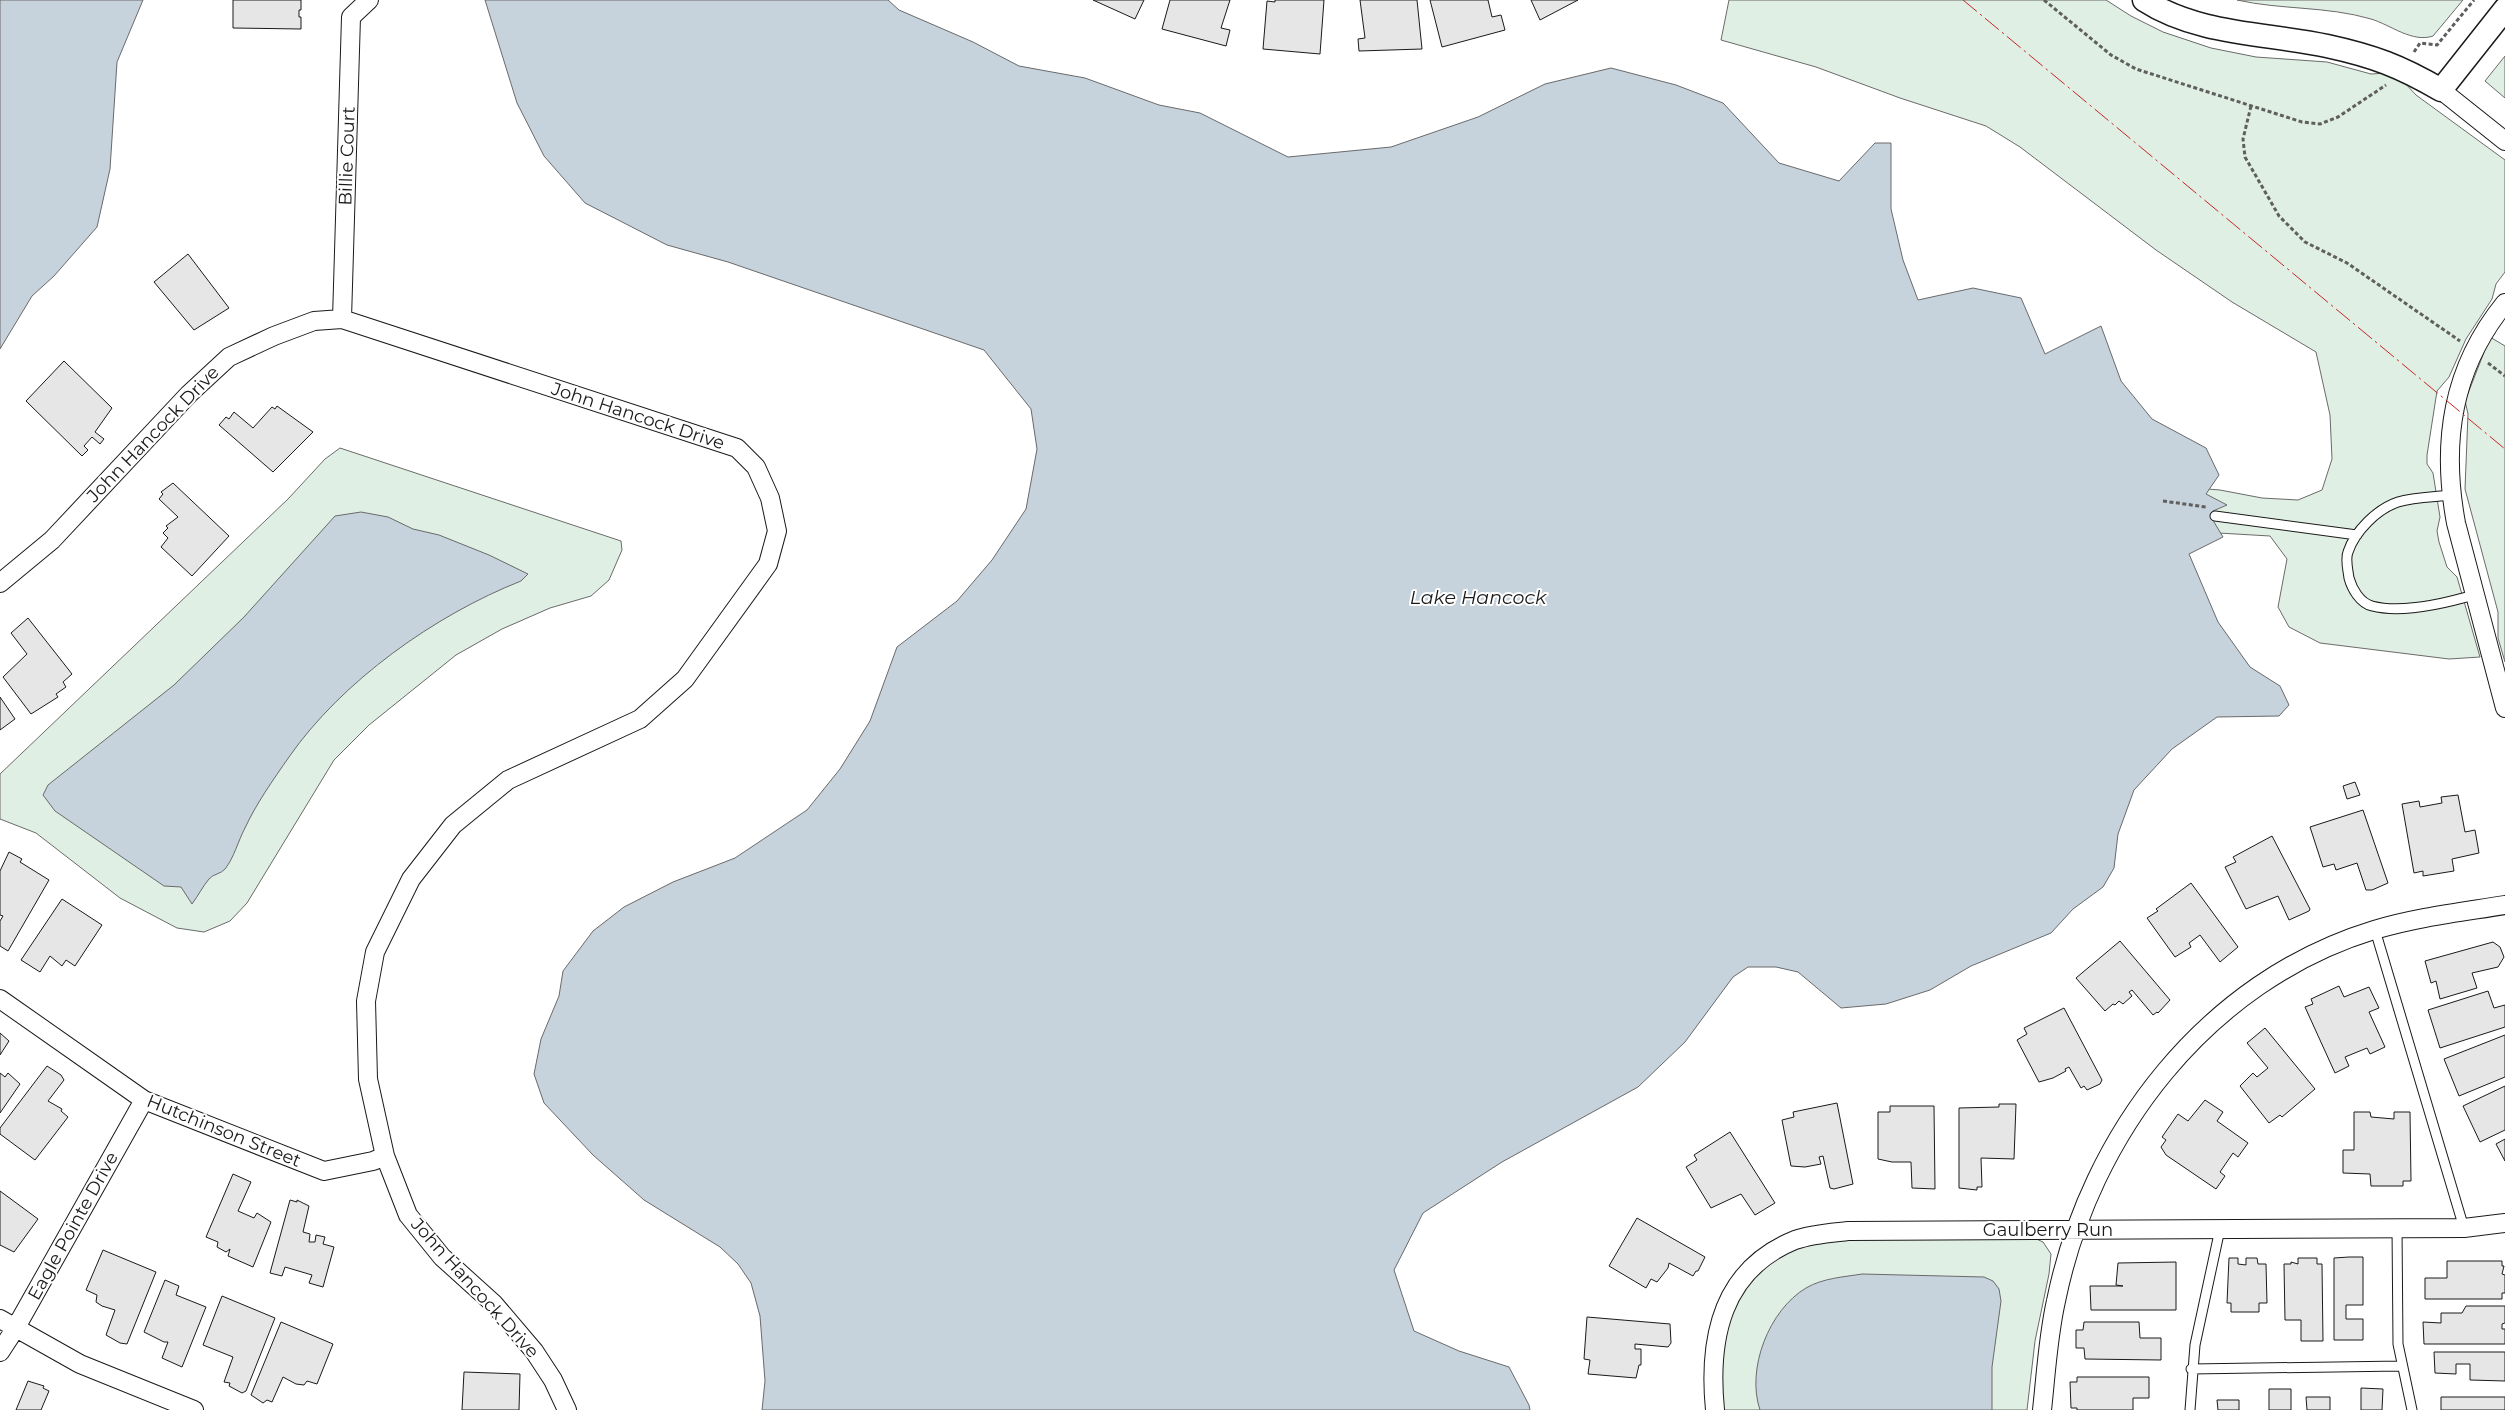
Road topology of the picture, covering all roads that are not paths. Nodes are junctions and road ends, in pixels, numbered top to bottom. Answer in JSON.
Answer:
{"nodes":[{"id":1,"x":369,"y":0,"type":"edge"},
{"id":2,"x":2144,"y":0,"type":"edge"},
{"id":3,"x":2505,"y":9,"type":"edge"},
{"id":4,"x":2441,"y":90,"type":"junction"},
{"id":5,"x":2505,"y":141,"type":"edge"},
{"id":6,"x":2505,"y":303,"type":"edge"},
{"id":7,"x":342,"y":319,"type":"junction"},
{"id":8,"x":2451,"y":495,"type":"junction"},
{"id":9,"x":2215,"y":516,"type":"dead end"},
{"id":10,"x":2357,"y":535,"type":"junction"},
{"id":11,"x":0,"y":584,"type":"edge"},
{"id":12,"x":2476,"y":594,"type":"junction"},
{"id":13,"x":2505,"y":708,"type":"edge"},
{"id":14,"x":2505,"y":905,"type":"edge"},
{"id":15,"x":2375,"y":930,"type":"junction"},
{"id":16,"x":0,"y":999,"type":"edge"},
{"id":17,"x":144,"y":1100,"type":"junction"},
{"id":18,"x":385,"y":1156,"type":"junction"},
{"id":19,"x":2505,"y":1223,"type":"edge"},
{"id":20,"x":2398,"y":1228,"type":"junction"},
{"id":21,"x":2464,"y":1228,"type":"junction"},
{"id":22,"x":2220,"y":1229,"type":"junction"},
{"id":23,"x":2076,"y":1230,"type":"junction"},
{"id":24,"x":0,"y":1319,"type":"edge"},
{"id":25,"x":15,"y":1329,"type":"junction"},
{"id":26,"x":0,"y":1352,"type":"edge"},
{"id":27,"x":2401,"y":1366,"type":"junction"},
{"id":28,"x":2191,"y":1369,"type":"junction"},
{"id":29,"x":194,"y":1410,"type":"edge"},
{"id":30,"x":567,"y":1410,"type":"edge"},
{"id":31,"x":1715,"y":1410,"type":"edge"},
{"id":32,"x":2042,"y":1410,"type":"edge"},
{"id":33,"x":2190,"y":1410,"type":"edge"},
{"id":34,"x":2412,"y":1410,"type":"edge"}],
"edges":[{"from":1,"to":7,"type":"street","name":"Billie Court"},
{"from":2,"to":4,"type":"street"},
{"from":3,"to":4,"type":"street"},
{"from":4,"to":5,"type":"street"},
{"from":6,"to":8,"type":"street"},
{"from":7,"to":11,"type":"street","name":"John Hancock Drive"},
{"from":7,"to":18,"type":"street","name":"John Hancock Drive"},
{"from":8,"to":10,"type":"lane"},
{"from":8,"to":12,"type":"street"},
{"from":9,"to":10,"type":"lane"},
{"from":10,"to":12,"type":"lane"},
{"from":12,"to":13,"type":"street"},
{"from":14,"to":15,"type":"street"},
{"from":15,"to":21,"type":"lane"},
{"from":15,"to":23,"type":"street"},
{"from":16,"to":17,"type":"street","name":"Hutchinson Street"},
{"from":17,"to":18,"type":"street","name":"Hutchinson Street"},
{"from":17,"to":25,"type":"street","name":"Eagle Pointe Drive"},
{"from":18,"to":30,"type":"street","name":"John Hancock Drive"},
{"from":19,"to":21,"type":"street","name":"Gaulberry Run"},
{"from":20,"to":21,"type":"street","name":"Gaulberry Run"},
{"from":20,"to":22,"type":"street","name":"Gaulberry Run"},
{"from":20,"to":27,"type":"lane"},
{"from":22,"to":23,"type":"street","name":"Gaulberry Run"},
{"from":22,"to":28,"type":"lane"},
{"from":23,"to":31,"type":"street","name":"Gaulberry Run"},
{"from":23,"to":32,"type":"street"},
{"from":24,"to":25,"type":"street"},
{"from":25,"to":26,"type":"street","name":"Eagle Pointe Drive"},
{"from":25,"to":29,"type":"street"},
{"from":27,"to":28,"type":"lane"},
{"from":27,"to":34,"type":"lane"},
{"from":28,"to":33,"type":"lane"}]}
